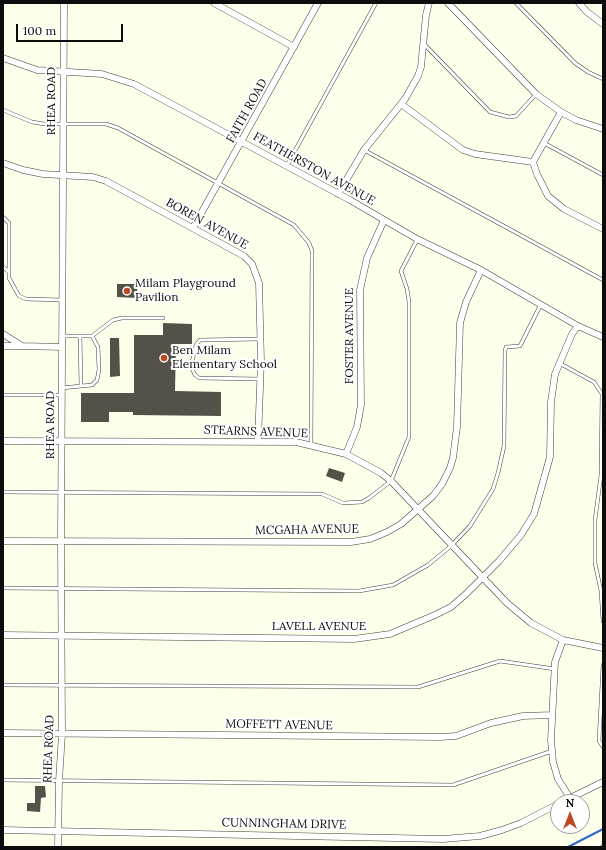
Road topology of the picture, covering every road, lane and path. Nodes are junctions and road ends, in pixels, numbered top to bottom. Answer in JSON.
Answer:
{"nodes":[{"id":1,"x":64,"y":3,"type":"edge"},
{"id":2,"x":214,"y":3,"type":"edge"},
{"id":3,"x":318,"y":3,"type":"edge"},
{"id":4,"x":376,"y":3,"type":"edge"},
{"id":5,"x":429,"y":3,"type":"edge"},
{"id":6,"x":448,"y":3,"type":"edge"},
{"id":7,"x":516,"y":3,"type":"edge"},
{"id":8,"x":579,"y":3,"type":"edge"},
{"id":9,"x":603,"y":24,"type":"edge"},
{"id":10,"x":422,"y":42,"type":"junction"},
{"id":11,"x":294,"y":47,"type":"junction"},
{"id":12,"x":3,"y":58,"type":"edge"},
{"id":13,"x":63,"y":72,"type":"junction"},
{"id":14,"x":603,"y":79,"type":"edge"},
{"id":15,"x":536,"y":94,"type":"junction"},
{"id":16,"x":401,"y":104,"type":"junction"},
{"id":17,"x":3,"y":110,"type":"edge"},
{"id":18,"x":561,"y":112,"type":"junction"},
{"id":19,"x":63,"y":124,"type":"junction"},
{"id":20,"x":603,"y":129,"type":"edge"},
{"id":21,"x":243,"y":142,"type":"junction"},
{"id":22,"x":544,"y":143,"type":"junction"},
{"id":23,"x":364,"y":150,"type":"junction"},
{"id":24,"x":533,"y":162,"type":"junction"},
{"id":25,"x":3,"y":164,"type":"edge"},
{"id":26,"x":286,"y":167,"type":"junction"},
{"id":27,"x":63,"y":174,"type":"junction"},
{"id":28,"x":603,"y":175,"type":"edge"},
{"id":29,"x":219,"y":184,"type":"junction"},
{"id":30,"x":338,"y":194,"type":"junction"},
{"id":31,"x":3,"y":217,"type":"edge"},
{"id":32,"x":384,"y":220,"type":"junction"},
{"id":33,"x":193,"y":228,"type":"junction"},
{"id":34,"x":603,"y":230,"type":"edge"},
{"id":35,"x":417,"y":239,"type":"junction"},
{"id":36,"x":3,"y":267,"type":"edge"},
{"id":37,"x":481,"y":270,"type":"junction"},
{"id":38,"x":9,"y":272,"type":"junction"},
{"id":39,"x":603,"y":280,"type":"edge"},
{"id":40,"x":62,"y":300,"type":"junction"},
{"id":41,"x":541,"y":304,"type":"junction"},
{"id":42,"x":163,"y":318,"type":"dead end"},
{"id":43,"x":578,"y":326,"type":"junction"},
{"id":44,"x":3,"y":334,"type":"edge"},
{"id":45,"x":62,"y":336,"type":"junction"},
{"id":46,"x":80,"y":336,"type":"junction"},
{"id":47,"x":92,"y":336,"type":"junction"},
{"id":48,"x":603,"y":337,"type":"edge"},
{"id":49,"x":260,"y":339,"type":"junction"},
{"id":50,"x":3,"y":346,"type":"edge"},
{"id":51,"x":22,"y":346,"type":"junction"},
{"id":52,"x":62,"y":347,"type":"junction"},
{"id":53,"x":559,"y":363,"type":"junction"},
{"id":54,"x":260,"y":379,"type":"junction"},
{"id":55,"x":81,"y":386,"type":"junction"},
{"id":56,"x":62,"y":388,"type":"junction"},
{"id":57,"x":3,"y":395,"type":"edge"},
{"id":58,"x":62,"y":395,"type":"junction"},
{"id":59,"x":3,"y":441,"type":"edge"},
{"id":60,"x":62,"y":441,"type":"junction"},
{"id":61,"x":258,"y":441,"type":"junction"},
{"id":62,"x":311,"y":444,"type":"junction"},
{"id":63,"x":346,"y":454,"type":"junction"},
{"id":64,"x":391,"y":481,"type":"junction"},
{"id":65,"x":3,"y":492,"type":"edge"},
{"id":66,"x":61,"y":492,"type":"junction"},
{"id":67,"x":418,"y":509,"type":"junction"},
{"id":68,"x":3,"y":541,"type":"edge"},
{"id":69,"x":61,"y":541,"type":"junction"},
{"id":70,"x":451,"y":546,"type":"junction"},
{"id":71,"x":483,"y":578,"type":"junction"},
{"id":72,"x":3,"y":588,"type":"edge"},
{"id":73,"x":61,"y":588,"type":"junction"},
{"id":74,"x":603,"y":621,"type":"edge"},
{"id":75,"x":3,"y":635,"type":"edge"},
{"id":76,"x":61,"y":635,"type":"junction"},
{"id":77,"x":563,"y":640,"type":"junction"},
{"id":78,"x":603,"y":648,"type":"edge"},
{"id":79,"x":603,"y":665,"type":"edge"},
{"id":80,"x":555,"y":669,"type":"junction"},
{"id":81,"x":3,"y":685,"type":"edge"},
{"id":82,"x":61,"y":686,"type":"junction"},
{"id":83,"x":552,"y":715,"type":"junction"},
{"id":84,"x":3,"y":733,"type":"edge"},
{"id":85,"x":62,"y":734,"type":"junction"},
{"id":86,"x":603,"y":747,"type":"edge"},
{"id":87,"x":552,"y":751,"type":"junction"},
{"id":88,"x":3,"y":780,"type":"edge"},
{"id":89,"x":59,"y":781,"type":"junction"},
{"id":90,"x":603,"y":782,"type":"edge"},
{"id":91,"x":567,"y":794,"type":"edge"},
{"id":92,"x":578,"y":794,"type":"edge"},
{"id":93,"x":550,"y":808,"type":"edge"},
{"id":94,"x":3,"y":830,"type":"edge"},
{"id":95,"x":58,"y":830,"type":"junction"},
{"id":96,"x":58,"y":847,"type":"edge"}],
"edges":[{"from":1,"to":13,"type":"street","name":"RHEA ROAD"},
{"from":2,"to":11,"type":"street"},
{"from":3,"to":11,"type":"street","name":"FAITH ROAD"},
{"from":4,"to":26,"type":"lane"},
{"from":5,"to":10,"type":"street"},
{"from":6,"to":15,"type":"street"},
{"from":7,"to":14,"type":"lane"},
{"from":8,"to":9,"type":"street"},
{"from":10,"to":15,"type":"lane"},
{"from":10,"to":16,"type":"street"},
{"from":11,"to":21,"type":"street","name":"FAITH ROAD"},
{"from":12,"to":13,"type":"street","name":"FEATHERSTON AVENUE"},
{"from":13,"to":19,"type":"street","name":"RHEA ROAD"},
{"from":13,"to":21,"type":"street","name":"FEATHERSTON AVENUE"},
{"from":15,"to":18,"type":"street"},
{"from":16,"to":23,"type":"street"},
{"from":16,"to":24,"type":"street"},
{"from":17,"to":19,"type":"lane"},
{"from":18,"to":20,"type":"street"},
{"from":18,"to":22,"type":"street"},
{"from":19,"to":27,"type":"street","name":"RHEA ROAD"},
{"from":19,"to":29,"type":"lane"},
{"from":21,"to":26,"type":"street","name":"FEATHERSTON AVENUE"},
{"from":21,"to":29,"type":"street","name":"FAITH ROAD"},
{"from":22,"to":24,"type":"street"},
{"from":22,"to":28,"type":"lane"},
{"from":23,"to":30,"type":"street"},
{"from":23,"to":39,"type":"lane"},
{"from":24,"to":34,"type":"street"},
{"from":25,"to":27,"type":"street","name":"BOREN AVENUE"},
{"from":26,"to":30,"type":"street","name":"FEATHERSTON AVENUE"},
{"from":27,"to":33,"type":"street","name":"BOREN AVENUE"},
{"from":27,"to":40,"type":"street","name":"RHEA ROAD"},
{"from":29,"to":33,"type":"street","name":"FAITH ROAD"},
{"from":29,"to":62,"type":"lane"},
{"from":30,"to":32,"type":"street","name":"FEATHERSTON AVENUE"},
{"from":31,"to":38,"type":"lane"},
{"from":32,"to":35,"type":"street","name":"FEATHERSTON AVENUE"},
{"from":32,"to":63,"type":"street","name":"FOSTER AVENUE"},
{"from":33,"to":49,"type":"street","name":"BOREN AVENUE"},
{"from":35,"to":37,"type":"street","name":"FEATHERSTON AVENUE"},
{"from":35,"to":64,"type":"lane"},
{"from":36,"to":38,"type":"lane"},
{"from":37,"to":41,"type":"street","name":"FEATHERSTON AVENUE"},
{"from":37,"to":67,"type":"street","name":"MCGAHA AVENUE"},
{"from":38,"to":40,"type":"lane"},
{"from":40,"to":45,"type":"street","name":"RHEA ROAD"},
{"from":41,"to":43,"type":"street","name":"FEATHERSTON AVENUE"},
{"from":41,"to":70,"type":"lane"},
{"from":42,"to":47,"type":"lane"},
{"from":43,"to":48,"type":"street","name":"FEATHERSTON AVENUE"},
{"from":43,"to":53,"type":"street","name":"LAVELL AVENUE"},
{"from":44,"to":51,"type":"street"},
{"from":45,"to":46,"type":"lane"},
{"from":45,"to":52,"type":"street","name":"RHEA ROAD"},
{"from":46,"to":47,"type":"lane"},
{"from":46,"to":55,"type":"lane"},
{"from":47,"to":55,"type":"lane"},
{"from":49,"to":54,"type":"street","name":"BOREN AVENUE"},
{"from":49,"to":54,"type":"lane"},
{"from":50,"to":51,"type":"street"},
{"from":51,"to":52,"type":"street"},
{"from":52,"to":56,"type":"street","name":"RHEA ROAD"},
{"from":53,"to":71,"type":"street","name":"LAVELL AVENUE"},
{"from":53,"to":74,"type":"lane"},
{"from":54,"to":61,"type":"street","name":"BOREN AVENUE"},
{"from":55,"to":56,"type":"lane"},
{"from":56,"to":58,"type":"street","name":"RHEA ROAD"},
{"from":57,"to":58,"type":"lane"},
{"from":58,"to":60,"type":"street","name":"RHEA ROAD"},
{"from":59,"to":60,"type":"street","name":"STEARNS AVENUE"},
{"from":60,"to":61,"type":"street","name":"STEARNS AVENUE"},
{"from":60,"to":66,"type":"street","name":"RHEA ROAD"},
{"from":61,"to":62,"type":"street","name":"STEARNS AVENUE"},
{"from":62,"to":63,"type":"street","name":"STEARNS AVENUE"},
{"from":63,"to":64,"type":"street","name":"STEARNS AVENUE"},
{"from":64,"to":66,"type":"lane"},
{"from":64,"to":67,"type":"street","name":"STEARNS AVENUE"},
{"from":65,"to":66,"type":"lane"},
{"from":66,"to":69,"type":"street","name":"RHEA ROAD"},
{"from":67,"to":69,"type":"street","name":"MCGAHA AVENUE"},
{"from":67,"to":70,"type":"street","name":"STEARNS AVENUE"},
{"from":68,"to":69,"type":"street","name":"MCGAHA AVENUE"},
{"from":69,"to":73,"type":"street","name":"RHEA ROAD"},
{"from":70,"to":71,"type":"street","name":"STEARNS AVENUE"},
{"from":70,"to":73,"type":"lane"},
{"from":71,"to":76,"type":"street","name":"LAVELL AVENUE"},
{"from":71,"to":77,"type":"street","name":"STEARNS AVENUE"},
{"from":72,"to":73,"type":"lane"},
{"from":73,"to":76,"type":"street","name":"RHEA ROAD"},
{"from":75,"to":76,"type":"street","name":"LAVELL AVENUE"},
{"from":76,"to":82,"type":"street","name":"RHEA ROAD"},
{"from":77,"to":78,"type":"street","name":"STEARNS AVENUE"},
{"from":77,"to":80,"type":"street"},
{"from":79,"to":86,"type":"lane"},
{"from":80,"to":82,"type":"lane"},
{"from":80,"to":83,"type":"street"},
{"from":81,"to":82,"type":"lane"},
{"from":82,"to":85,"type":"street","name":"RHEA ROAD"},
{"from":83,"to":85,"type":"street","name":"MOFFETT AVENUE"},
{"from":83,"to":87,"type":"street"},
{"from":84,"to":85,"type":"street","name":"MOFFETT AVENUE"},
{"from":85,"to":89,"type":"street","name":"RHEA ROAD"},
{"from":87,"to":89,"type":"lane"},
{"from":87,"to":91,"type":"street"},
{"from":88,"to":89,"type":"lane"},
{"from":89,"to":95,"type":"street","name":"RHEA ROAD"},
{"from":90,"to":92,"type":"street"},
{"from":93,"to":95,"type":"street","name":"CUNNINGHAM DRIVE"},
{"from":94,"to":95,"type":"street","name":"CUNNINGHAM DRIVE"},
{"from":95,"to":96,"type":"street","name":"RHEA ROAD"}]}
